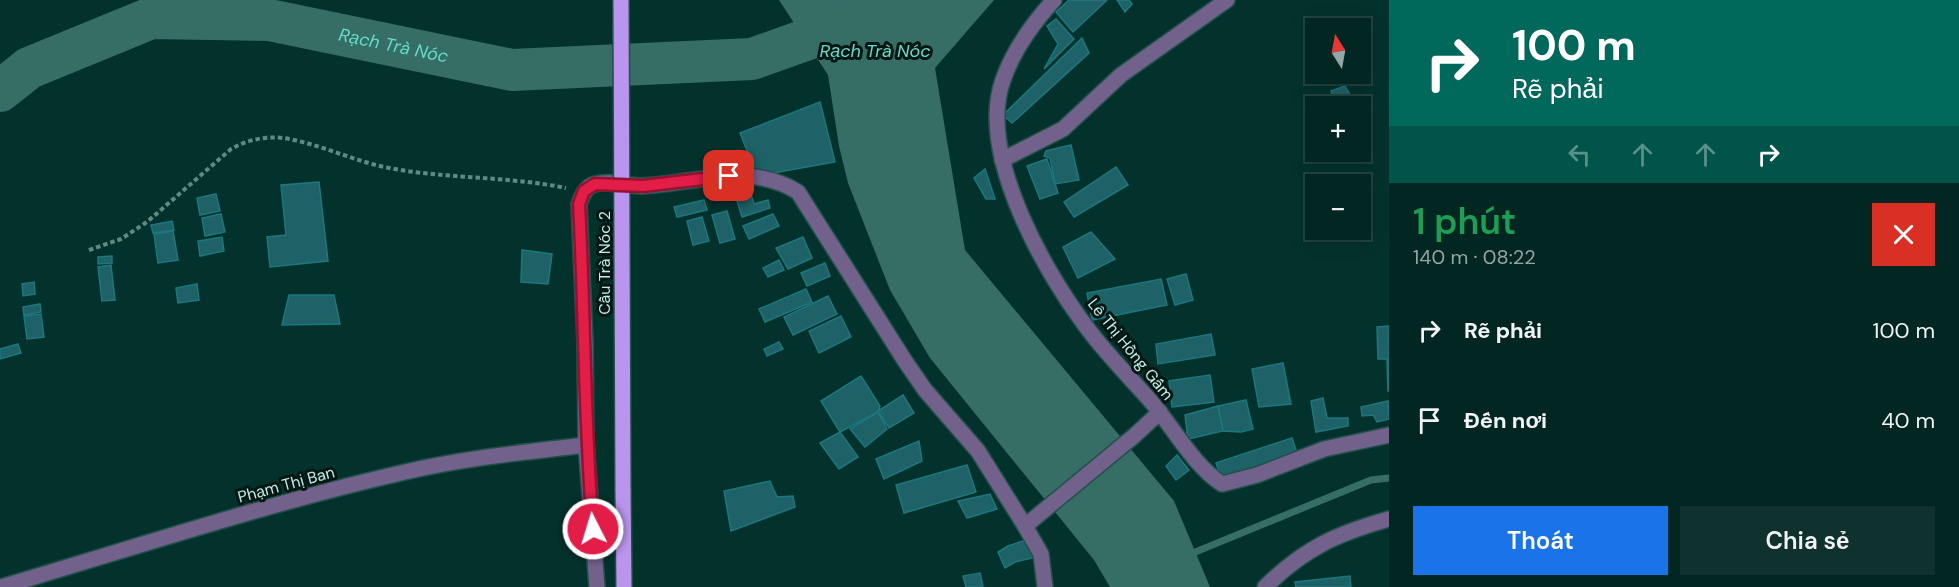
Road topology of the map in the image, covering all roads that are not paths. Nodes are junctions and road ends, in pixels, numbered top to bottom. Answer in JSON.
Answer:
{"nodes":[{"id":1,"x":621,"y":0,"type":"edge"},
{"id":2,"x":1054,"y":0,"type":"edge"},
{"id":3,"x":1227,"y":0,"type":"edge"},
{"id":4,"x":1002,"y":160,"type":"junction"},
{"id":5,"x":1160,"y":412,"type":"junction"},
{"id":6,"x":1389,"y":435,"type":"edge"},
{"id":7,"x":586,"y":445,"type":"junction"},
{"id":8,"x":1389,"y":519,"type":"edge"},
{"id":9,"x":1025,"y":526,"type":"junction"},
{"id":10,"x":1,"y":587,"type":"edge"},
{"id":11,"x":597,"y":587,"type":"edge"},
{"id":12,"x":624,"y":587,"type":"edge"},
{"id":13,"x":1045,"y":587,"type":"edge"},
{"id":14,"x":1265,"y":587,"type":"edge"}],
"edges":[{"from":1,"to":12,"type":"main road","name":"Cầu Trà Nóc 2","bridge":true},
{"from":2,"to":4,"type":"street","name":"Lê Thị Hồng Gấm"},
{"from":3,"to":4,"type":"street"},
{"from":4,"to":5,"type":"street","name":"Lê Thị Hồng Gấm"},
{"from":5,"to":6,"type":"street","name":"Lê Thị Hồng Gấm"},
{"from":5,"to":9,"type":"street"},
{"from":7,"to":9,"type":"street"},
{"from":7,"to":10,"type":"street","name":"Phạm Thị Ban"},
{"from":7,"to":11,"type":"street"},
{"from":8,"to":14,"type":"street"},
{"from":9,"to":13,"type":"street"}]}
